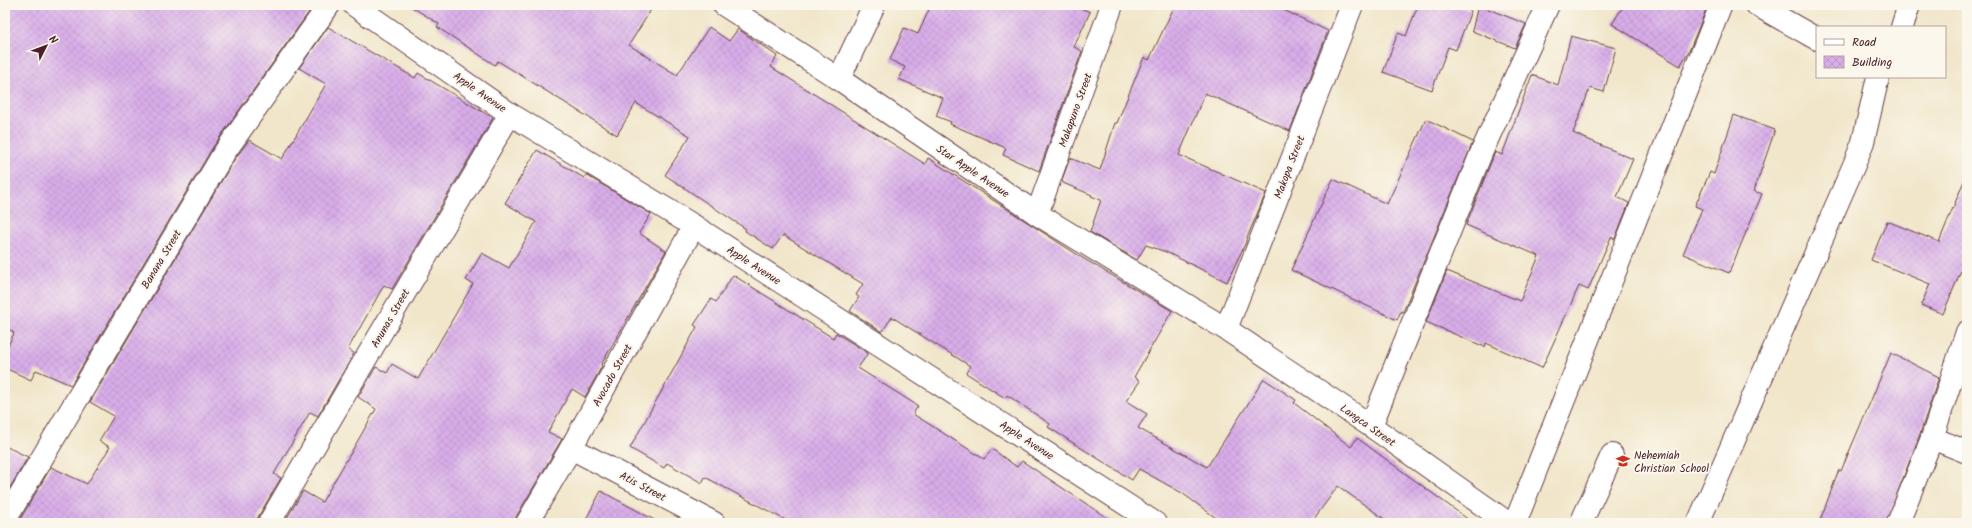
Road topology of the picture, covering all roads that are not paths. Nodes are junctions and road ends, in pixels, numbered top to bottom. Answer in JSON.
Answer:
{"nodes":[{"id":1,"x":329,"y":5,"type":"edge"},
{"id":2,"x":354,"y":5,"type":"edge"},
{"id":3,"x":724,"y":5,"type":"edge"},
{"id":4,"x":874,"y":5,"type":"edge"},
{"id":5,"x":1112,"y":5,"type":"edge"},
{"id":6,"x":1352,"y":5,"type":"edge"},
{"id":7,"x":1548,"y":5,"type":"edge"},
{"id":8,"x":1721,"y":5,"type":"edge"},
{"id":9,"x":1757,"y":5,"type":"edge"},
{"id":10,"x":1909,"y":5,"type":"edge"},
{"id":11,"x":1902,"y":26,"type":"edge"},
{"id":12,"x":1816,"y":38,"type":"edge"},
{"id":13,"x":1878,"y":78,"type":"edge"},
{"id":14,"x":839,"y":79,"type":"junction"},
{"id":15,"x":510,"y":114,"type":"junction"},
{"id":16,"x":1037,"y":214,"type":"junction"},
{"id":17,"x":694,"y":226,"type":"junction"},
{"id":18,"x":1226,"y":329,"type":"junction"},
{"id":19,"x":1967,"y":332,"type":"edge"},
{"id":20,"x":1371,"y":426,"type":"junction"},
{"id":21,"x":1932,"y":438,"type":"junction"},
{"id":22,"x":571,"y":448,"type":"junction"},
{"id":23,"x":1967,"y":452,"type":"edge"},
{"id":24,"x":1612,"y":455,"type":"dead end"},
{"id":25,"x":5,"y":520,"type":"edge"},
{"id":26,"x":269,"y":523,"type":"edge"},
{"id":27,"x":527,"y":523,"type":"edge"},
{"id":28,"x":714,"y":523,"type":"edge"},
{"id":29,"x":1155,"y":523,"type":"edge"},
{"id":30,"x":1508,"y":523,"type":"edge"},
{"id":31,"x":1515,"y":523,"type":"edge"},
{"id":32,"x":1581,"y":523,"type":"edge"},
{"id":33,"x":1698,"y":523,"type":"edge"},
{"id":34,"x":1898,"y":523,"type":"edge"}],
"edges":[{"from":1,"to":25,"type":"street","name":"Banana Street"},
{"from":2,"to":15,"type":"street","name":"Apple Avenue"},
{"from":3,"to":14,"type":"street","name":"Star Apple Avenue"},
{"from":4,"to":14,"type":"street"},
{"from":5,"to":16,"type":"street","name":"Makapuno Street"},
{"from":6,"to":18,"type":"street","name":"Makopa Street"},
{"from":7,"to":20,"type":"street"},
{"from":8,"to":31,"type":"street"},
{"from":9,"to":12,"type":"street"},
{"from":10,"to":11,"type":"street"},
{"from":13,"to":33,"type":"street"},
{"from":14,"to":16,"type":"street","name":"Star Apple Avenue"},
{"from":15,"to":17,"type":"street","name":"Apple Avenue"},
{"from":15,"to":26,"type":"street","name":"Anunas Street"},
{"from":16,"to":18,"type":"street","name":"Star Apple Avenue"},
{"from":17,"to":22,"type":"street","name":"Avocado Street"},
{"from":17,"to":29,"type":"street","name":"Apple Avenue"},
{"from":18,"to":20,"type":"street","name":"Langca Street"},
{"from":19,"to":21,"type":"street"},
{"from":20,"to":30,"type":"street","name":"Langca Street"},
{"from":21,"to":23,"type":"street"},
{"from":21,"to":34,"type":"street"},
{"from":22,"to":27,"type":"street","name":"Avocado Street"},
{"from":22,"to":28,"type":"street","name":"Atis Street"},
{"from":24,"to":32,"type":"street"}]}
